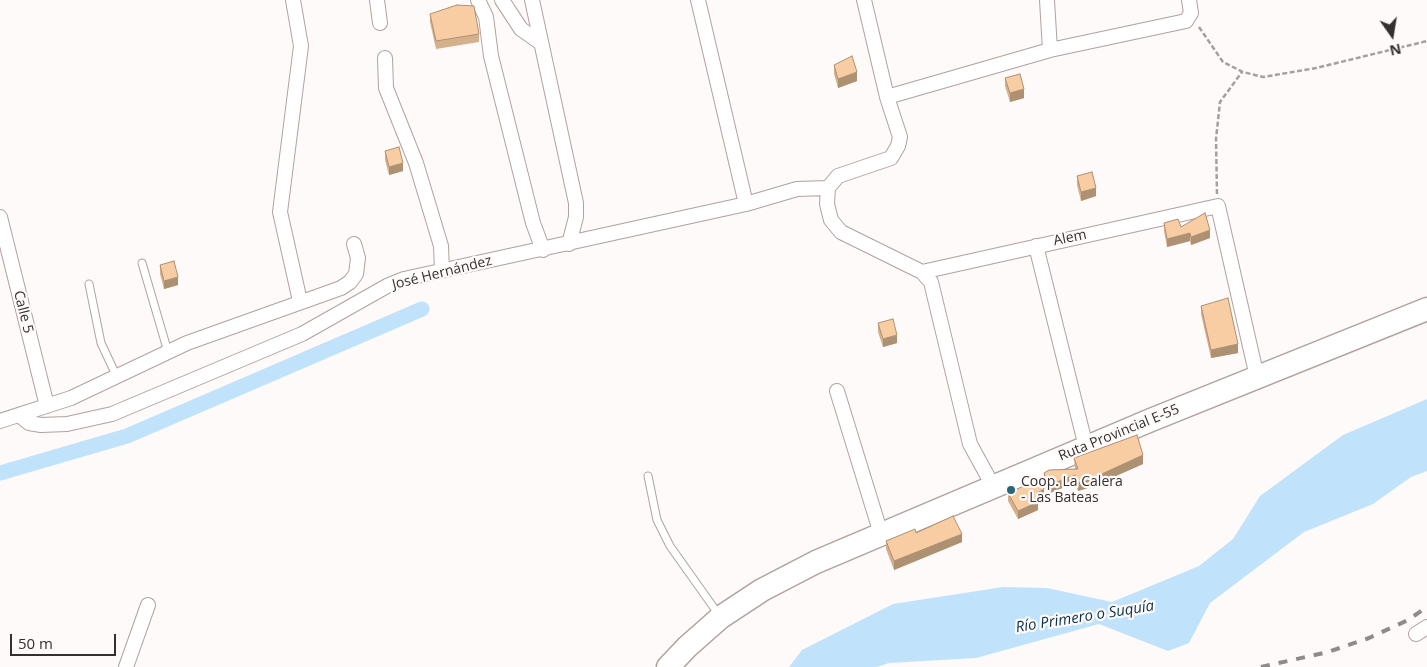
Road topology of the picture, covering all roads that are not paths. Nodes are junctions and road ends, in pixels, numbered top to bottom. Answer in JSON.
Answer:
{"nodes":[{"id":1,"x":292,"y":0,"type":"edge"},
{"id":2,"x":377,"y":0,"type":"edge"},
{"id":3,"x":478,"y":0,"type":"edge"},
{"id":4,"x":502,"y":0,"type":"edge"},
{"id":5,"x":532,"y":0,"type":"edge"},
{"id":6,"x":698,"y":0,"type":"edge"},
{"id":7,"x":864,"y":0,"type":"edge"},
{"id":8,"x":1047,"y":0,"type":"edge"},
{"id":9,"x":1190,"y":7,"type":"edge"},
{"id":10,"x":380,"y":23,"type":"dead end"},
{"id":11,"x":541,"y":43,"type":"junction"},
{"id":12,"x":1050,"y":50,"type":"junction"},
{"id":13,"x":385,"y":58,"type":"dead end"},
{"id":14,"x":887,"y":97,"type":"junction"},
{"id":15,"x":828,"y":188,"type":"junction"},
{"id":16,"x":746,"y":204,"type":"junction"},
{"id":17,"x":0,"y":217,"type":"edge"},
{"id":18,"x":354,"y":244,"type":"dead end"},
{"id":19,"x":569,"y":244,"type":"junction"},
{"id":20,"x":1036,"y":246,"type":"junction"},
{"id":21,"x":543,"y":250,"type":"junction"},
{"id":22,"x":142,"y":263,"type":"dead end"},
{"id":23,"x":442,"y":271,"type":"junction"},
{"id":24,"x":922,"y":272,"type":"junction"},
{"id":25,"x":89,"y":284,"type":"dead end"},
{"id":26,"x":300,"y":301,"type":"junction"},
{"id":27,"x":1427,"y":309,"type":"edge"},
{"id":28,"x":168,"y":352,"type":"junction"},
{"id":29,"x":116,"y":375,"type":"junction"},
{"id":30,"x":1257,"y":377,"type":"junction"},
{"id":31,"x":837,"y":391,"type":"dead end"},
{"id":32,"x":46,"y":406,"type":"junction"},
{"id":33,"x":19,"y":416,"type":"junction"},
{"id":34,"x":0,"y":421,"type":"edge"},
{"id":35,"x":1086,"y":447,"type":"junction"},
{"id":36,"x":648,"y":476,"type":"dead end"},
{"id":37,"x":993,"y":486,"type":"junction"},
{"id":38,"x":881,"y":534,"type":"junction"},
{"id":39,"x":148,"y":605,"type":"dead end"},
{"id":40,"x":721,"y":617,"type":"junction"},
{"id":41,"x":126,"y":667,"type":"edge"},
{"id":42,"x":668,"y":667,"type":"edge"}],
"edges":[{"from":1,"to":26,"type":"street"},
{"from":2,"to":10,"type":"street"},
{"from":3,"to":21,"type":"street"},
{"from":4,"to":11,"type":"street"},
{"from":5,"to":11,"type":"street"},
{"from":6,"to":16,"type":"street"},
{"from":7,"to":14,"type":"street"},
{"from":8,"to":12,"type":"street"},
{"from":9,"to":12,"type":"street"},
{"from":11,"to":19,"type":"street"},
{"from":12,"to":14,"type":"street"},
{"from":13,"to":23,"type":"street"},
{"from":14,"to":15,"type":"street"},
{"from":15,"to":16,"type":"street","name":"José Hernández"},
{"from":15,"to":24,"type":"street"},
{"from":16,"to":19,"type":"street","name":"José Hernández"},
{"from":17,"to":32,"type":"street","name":"Calle 5"},
{"from":18,"to":26,"type":"street"},
{"from":19,"to":21,"type":"street","name":"José Hernández"},
{"from":20,"to":24,"type":"street","name":"Alem"},
{"from":20,"to":30,"type":"street","name":"Alem"},
{"from":20,"to":35,"type":"street"},
{"from":21,"to":23,"type":"street","name":"José Hernández"},
{"from":22,"to":28,"type":"lane"},
{"from":23,"to":33,"type":"street","name":"José Hernández"},
{"from":24,"to":37,"type":"street"},
{"from":25,"to":29,"type":"lane"},
{"from":26,"to":28,"type":"street"},
{"from":27,"to":30,"type":"main road","name":"Ruta Provincial E-55"},
{"from":28,"to":29,"type":"street"},
{"from":29,"to":32,"type":"street"},
{"from":30,"to":35,"type":"main road","name":"Ruta Provincial E-55"},
{"from":31,"to":38,"type":"street"},
{"from":32,"to":33,"type":"street"},
{"from":33,"to":34,"type":"street"},
{"from":35,"to":37,"type":"main road","name":"Ruta Provincial E-55"},
{"from":36,"to":40,"type":"lane"},
{"from":37,"to":38,"type":"main road","name":"Ruta Provincial E-55"},
{"from":38,"to":40,"type":"main road","name":"Ruta Provincial E-55"},
{"from":39,"to":41,"type":"street"},
{"from":40,"to":42,"type":"main road","name":"Ruta Provincial E-55"}]}
